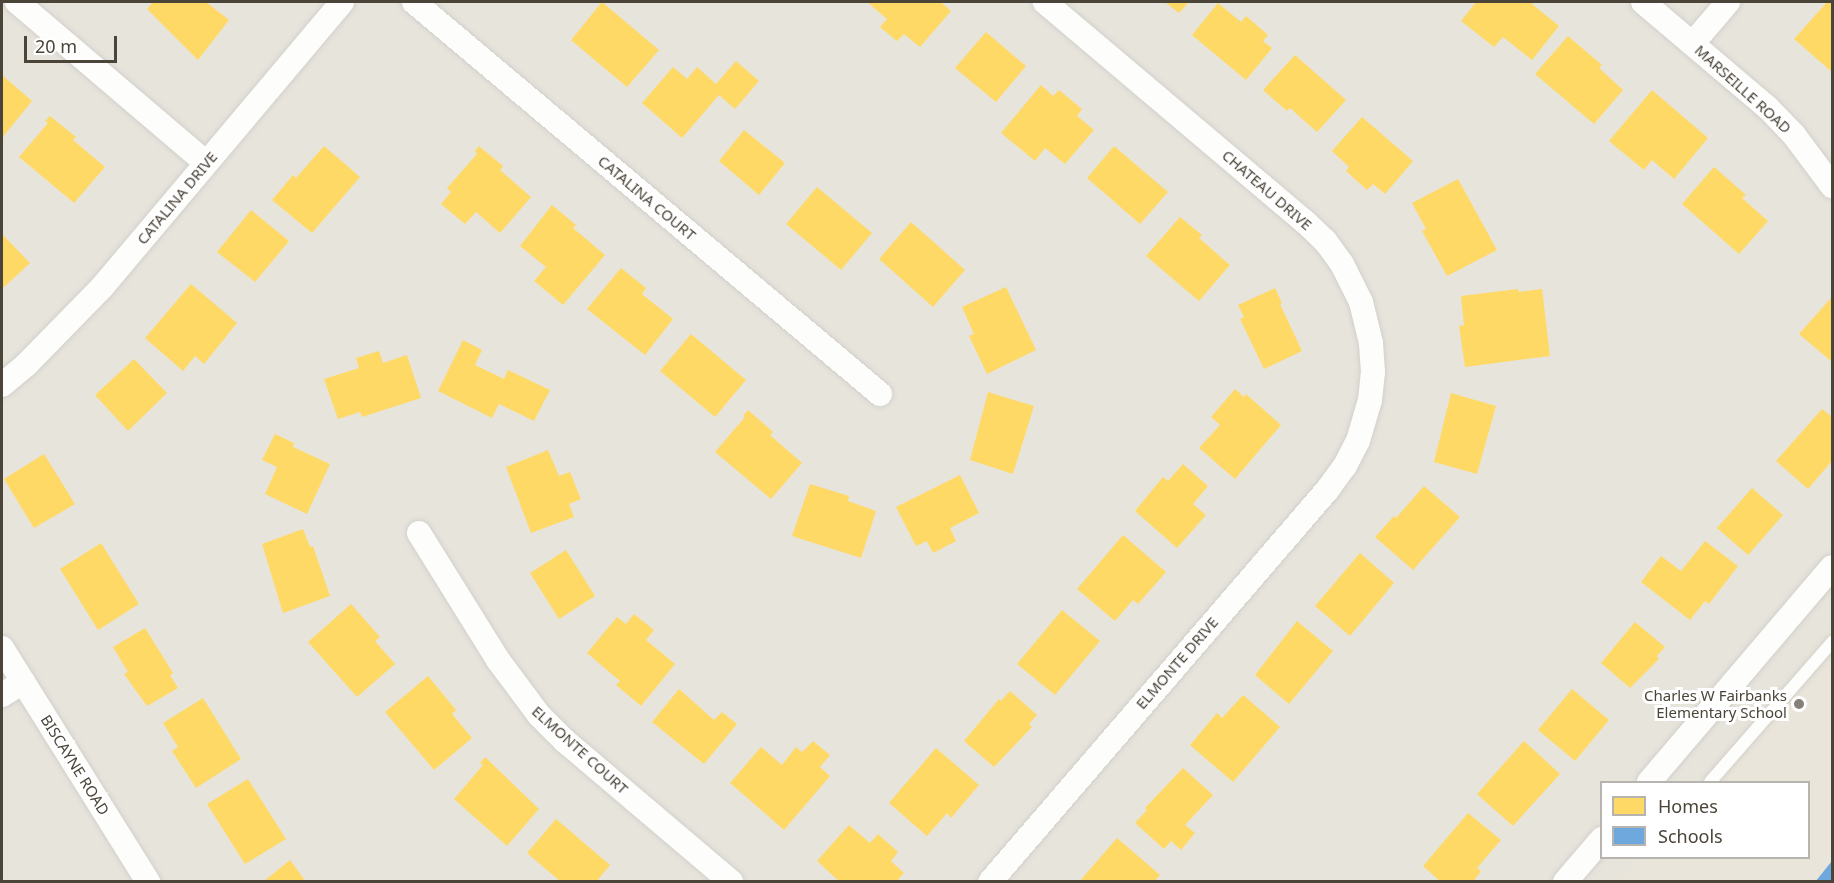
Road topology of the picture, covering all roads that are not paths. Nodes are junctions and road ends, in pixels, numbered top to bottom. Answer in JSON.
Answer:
{"nodes":[{"id":1,"x":17,"y":2,"type":"edge"},
{"id":2,"x":342,"y":2,"type":"edge"},
{"id":3,"x":414,"y":2,"type":"edge"},
{"id":4,"x":1045,"y":2,"type":"edge"},
{"id":5,"x":1643,"y":2,"type":"edge"},
{"id":6,"x":1728,"y":2,"type":"edge"},
{"id":7,"x":1693,"y":44,"type":"junction"},
{"id":8,"x":206,"y":163,"type":"junction"},
{"id":9,"x":1833,"y":186,"type":"edge"},
{"id":10,"x":2,"y":385,"type":"edge"},
{"id":11,"x":880,"y":394,"type":"dead end"},
{"id":12,"x":1358,"y":441,"type":"joint"},
{"id":13,"x":419,"y":533,"type":"dead end"},
{"id":14,"x":1833,"y":567,"type":"edge"},
{"id":15,"x":1833,"y":642,"type":"edge"},
{"id":16,"x":2,"y":648,"type":"edge"},
{"id":17,"x":23,"y":682,"type":"junction"},
{"id":18,"x":2,"y":695,"type":"edge"},
{"id":19,"x":1652,"y":781,"type":"edge"},
{"id":20,"x":1712,"y":781,"type":"edge"},
{"id":21,"x":1600,"y":841,"type":"edge"},
{"id":22,"x":148,"y":882,"type":"edge"},
{"id":23,"x":731,"y":882,"type":"edge"},
{"id":24,"x":990,"y":882,"type":"edge"},
{"id":25,"x":1565,"y":882,"type":"edge"}],
"edges":[{"from":1,"to":8,"type":"street"},
{"from":2,"to":8,"type":"street","name":"CATALINA DRIVE"},
{"from":3,"to":11,"type":"street","name":"CATALINA COURT"},
{"from":4,"to":12,"type":"street","name":"CHATEAU DRIVE"},
{"from":5,"to":7,"type":"street","name":"MARSEILLE ROAD"},
{"from":6,"to":7,"type":"street"},
{"from":7,"to":9,"type":"street","name":"MARSEILLE ROAD"},
{"from":8,"to":10,"type":"street","name":"CATALINA DRIVE"},
{"from":12,"to":24,"type":"street","name":"ELMONTE DRIVE"},
{"from":13,"to":23,"type":"street","name":"ELMONTE COURT"},
{"from":14,"to":19,"type":"street"},
{"from":15,"to":20,"type":"lane"},
{"from":16,"to":17,"type":"street","name":"BISCAYNE ROAD"},
{"from":17,"to":18,"type":"street"},
{"from":17,"to":22,"type":"street","name":"BISCAYNE ROAD"},
{"from":21,"to":25,"type":"street"}]}
